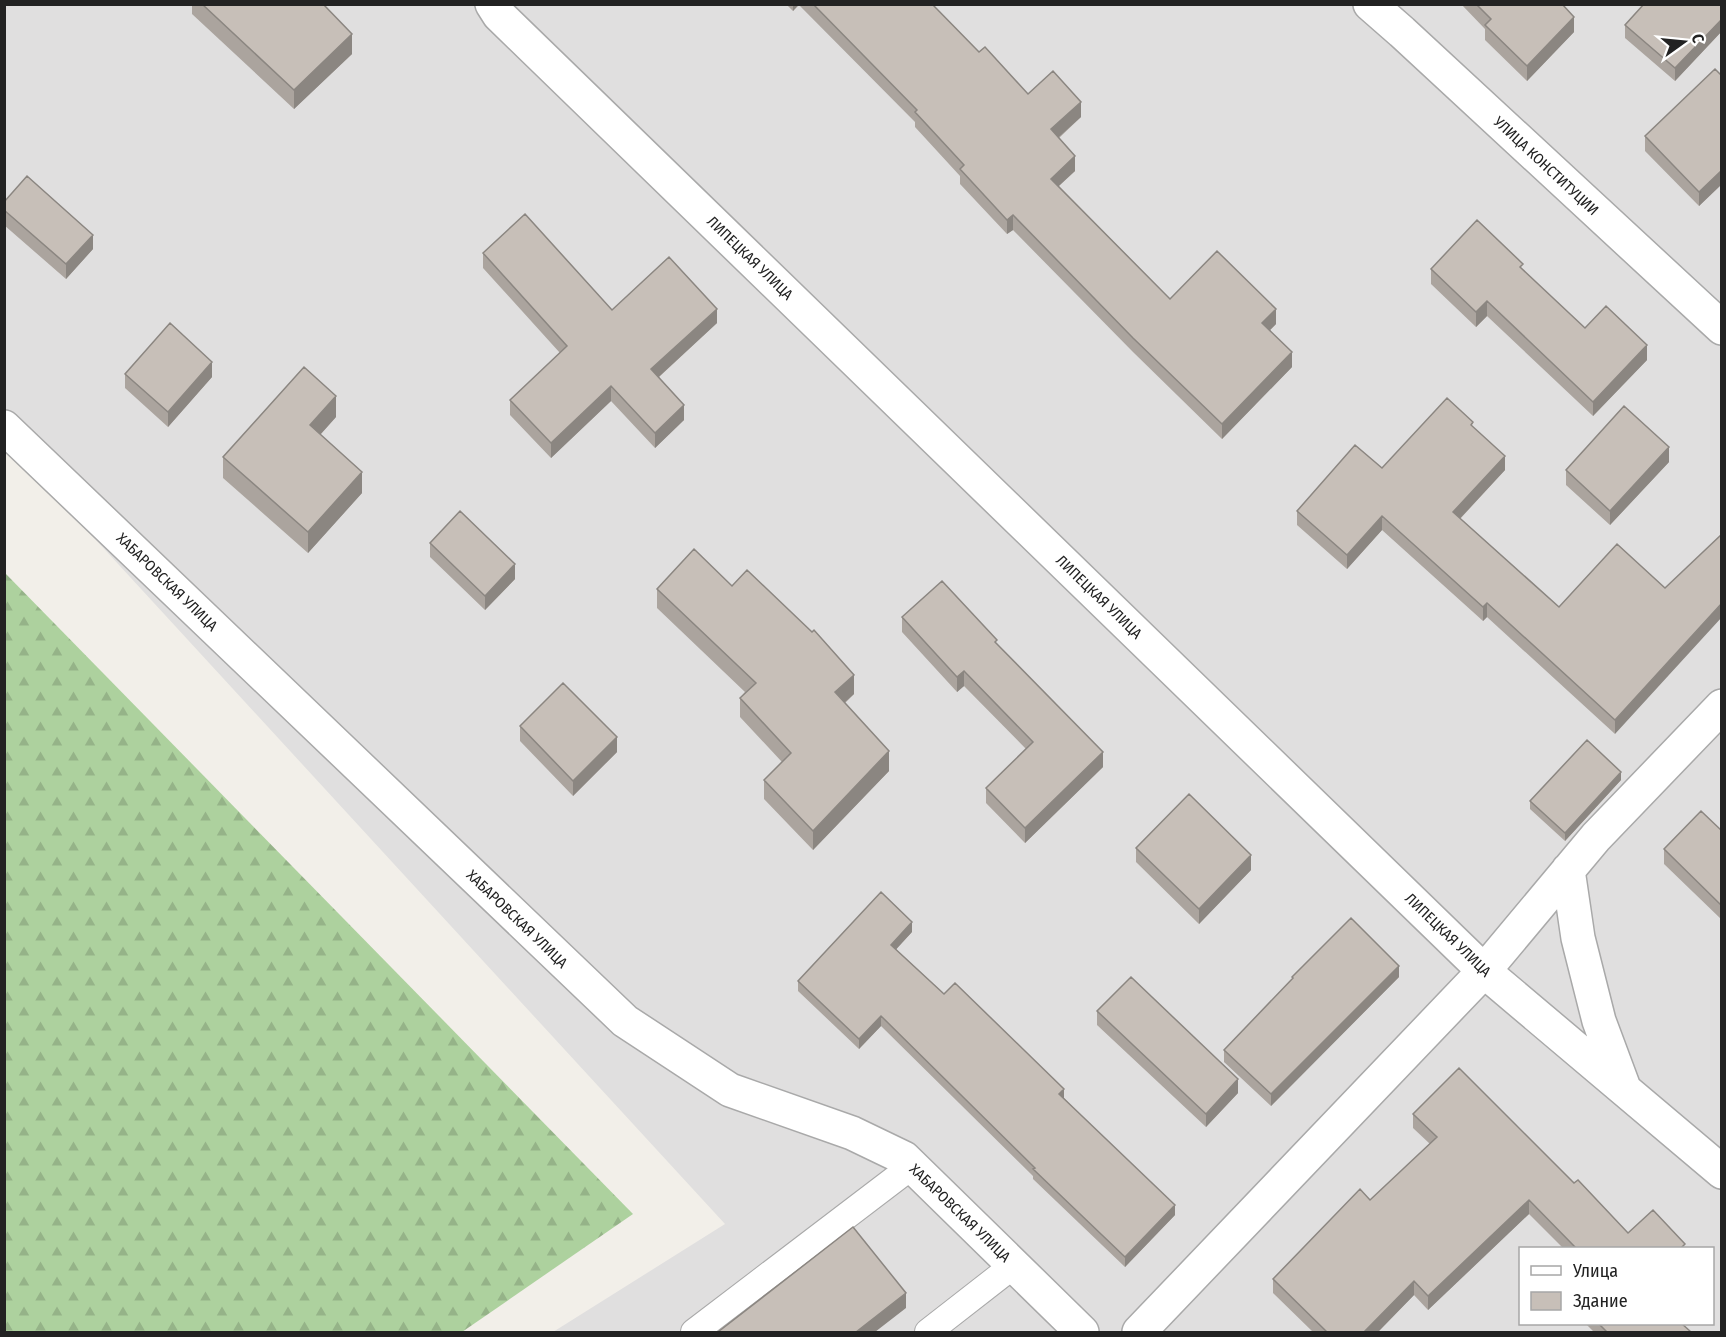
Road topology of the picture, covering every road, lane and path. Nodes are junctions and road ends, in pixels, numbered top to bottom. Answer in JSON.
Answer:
{"nodes":[{"id":1,"x":492,"y":4,"type":"edge"},
{"id":2,"x":1370,"y":4,"type":"edge"},
{"id":3,"x":1722,"y":328,"type":"edge"},
{"id":4,"x":4,"y":427,"type":"edge"},
{"id":5,"x":1722,"y":706,"type":"edge"},
{"id":6,"x":1568,"y":870,"type":"junction"},
{"id":7,"x":1484,"y":971,"type":"junction"},
{"id":8,"x":1624,"y":1090,"type":"junction"},
{"id":9,"x":912,"y":1166,"type":"junction"},
{"id":10,"x":1722,"y":1172,"type":"edge"},
{"id":11,"x":1014,"y":1265,"type":"junction"},
{"id":12,"x":694,"y":1332,"type":"edge"},
{"id":13,"x":928,"y":1332,"type":"edge"},
{"id":14,"x":1082,"y":1332,"type":"edge"},
{"id":15,"x":1139,"y":1332,"type":"edge"}],
"edges":[{"from":1,"to":7,"type":"street","name":"ЛИПЕЦКАЯ УЛИЦА"},
{"from":2,"to":3,"type":"street","name":"УЛИЦА КОНСТИТУЦИИ"},
{"from":4,"to":9,"type":"street","name":"ХАБАРОВСКАЯ УЛИЦА"},
{"from":5,"to":6,"type":"street"},
{"from":6,"to":7,"type":"street"},
{"from":6,"to":8,"type":"street"},
{"from":7,"to":8,"type":"street","name":"ЛИПЕЦКАЯ УЛИЦА"},
{"from":7,"to":15,"type":"street"},
{"from":8,"to":10,"type":"street","name":"ЛИПЕЦКАЯ УЛИЦА"},
{"from":9,"to":11,"type":"street","name":"ХАБАРОВСКАЯ УЛИЦА"},
{"from":9,"to":12,"type":"lane"},
{"from":11,"to":13,"type":"lane"},
{"from":11,"to":14,"type":"street","name":"ХАБАРОВСКАЯ УЛИЦА"}]}
